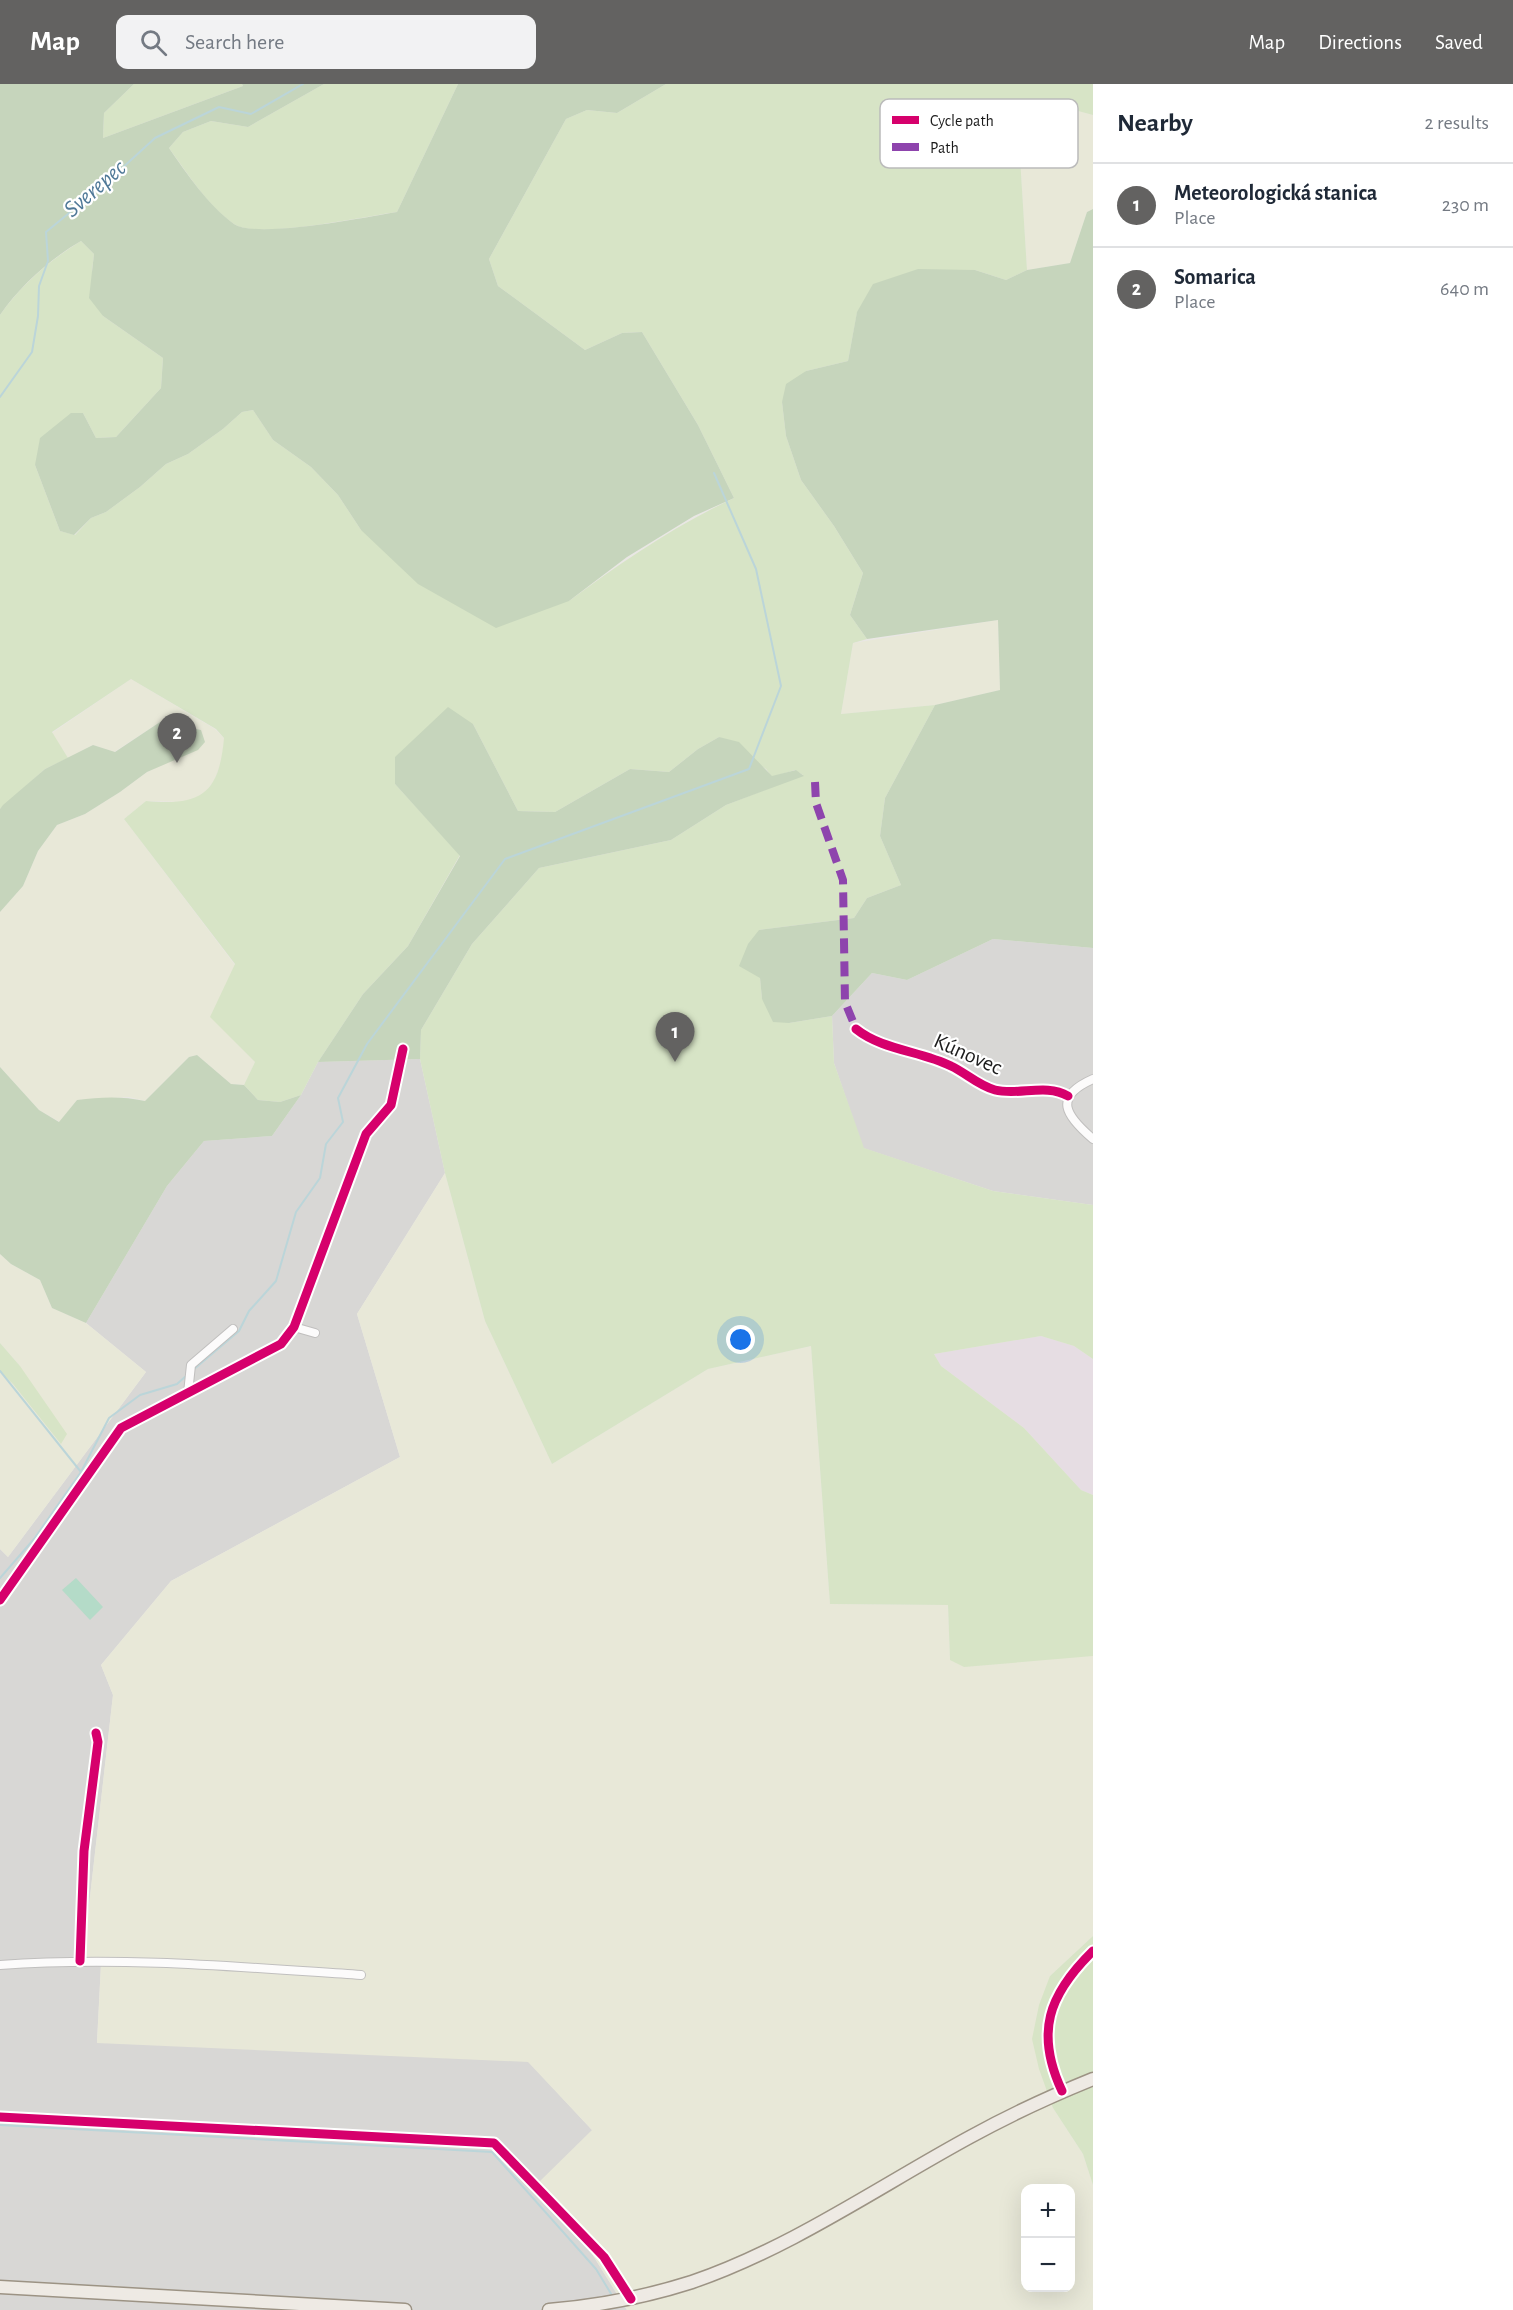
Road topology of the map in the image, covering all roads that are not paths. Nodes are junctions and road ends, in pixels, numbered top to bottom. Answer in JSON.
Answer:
{"nodes":[{"id":1,"x":856,"y":1029,"type":"dead end"},
{"id":2,"x":403,"y":1049,"type":"dead end"},
{"id":3,"x":1093,"y":1079,"type":"edge"},
{"id":4,"x":1068,"y":1096,"type":"junction"},
{"id":5,"x":1093,"y":1139,"type":"edge"},
{"id":6,"x":294,"y":1327,"type":"junction"},
{"id":7,"x":233,"y":1329,"type":"dead end"},
{"id":8,"x":315,"y":1333,"type":"dead end"},
{"id":9,"x":188,"y":1393,"type":"junction"},
{"id":10,"x":0,"y":1600,"type":"edge"},
{"id":11,"x":96,"y":1733,"type":"dead end"},
{"id":12,"x":1093,"y":1951,"type":"edge"},
{"id":13,"x":80,"y":1961,"type":"junction"},
{"id":14,"x":0,"y":1965,"type":"edge"},
{"id":15,"x":361,"y":1975,"type":"dead end"},
{"id":16,"x":1093,"y":2079,"type":"edge"},
{"id":17,"x":1062,"y":2091,"type":"junction"},
{"id":18,"x":0,"y":2117,"type":"edge"},
{"id":19,"x":0,"y":2287,"type":"edge"},
{"id":20,"x":627,"y":2299,"type":"junction"},
{"id":21,"x":405,"y":2310,"type":"edge"},
{"id":22,"x":549,"y":2310,"type":"edge"}],
"edges":[{"from":1,"to":4,"type":"street","name":"Kúnovec"},
{"from":2,"to":6,"type":"street"},
{"from":3,"to":4,"type":"street"},
{"from":4,"to":5,"type":"street"},
{"from":6,"to":8,"type":"street"},
{"from":6,"to":9,"type":"street"},
{"from":7,"to":9,"type":"street"},
{"from":9,"to":10,"type":"street"},
{"from":11,"to":13,"type":"street"},
{"from":12,"to":17,"type":"street"},
{"from":13,"to":14,"type":"street"},
{"from":13,"to":15,"type":"street"},
{"from":16,"to":17,"type":"main road"},
{"from":17,"to":20,"type":"main road"},
{"from":18,"to":20,"type":"street"},
{"from":19,"to":21,"type":"main road"},
{"from":20,"to":22,"type":"main road"}]}
